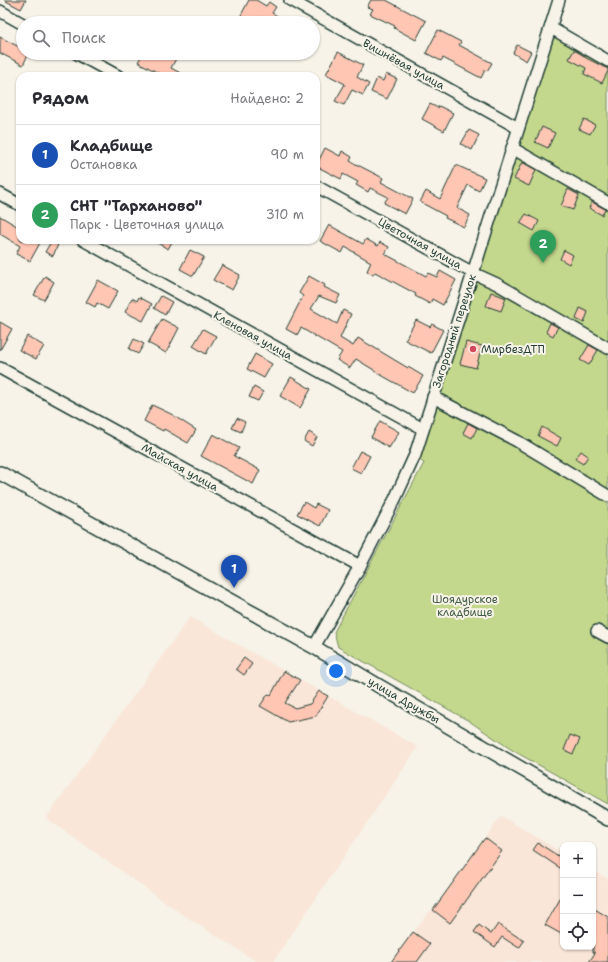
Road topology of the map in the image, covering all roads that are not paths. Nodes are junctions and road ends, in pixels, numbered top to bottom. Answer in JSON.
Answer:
{"nodes":[{"id":1,"x":290,"y":0,"type":"edge"},
{"id":2,"x":559,"y":0,"type":"edge"},
{"id":3,"x":0,"y":11,"type":"edge"},
{"id":4,"x":318,"y":16,"type":"edge"},
{"id":5,"x":320,"y":17,"type":"edge"},
{"id":6,"x":16,"y":20,"type":"edge"},
{"id":7,"x":551,"y":28,"type":"junction"},
{"id":8,"x":89,"y":60,"type":"edge"},
{"id":9,"x":608,"y":61,"type":"edge"},
{"id":10,"x":111,"y":72,"type":"edge"},
{"id":11,"x":518,"y":128,"type":"junction"},
{"id":12,"x":512,"y":148,"type":"junction"},
{"id":13,"x":320,"y":188,"type":"edge"},
{"id":14,"x":0,"y":194,"type":"edge"},
{"id":15,"x":16,"y":203,"type":"edge"},
{"id":16,"x":608,"y":204,"type":"edge"},
{"id":17,"x":90,"y":244,"type":"edge"},
{"id":18,"x":473,"y":272,"type":"junction"},
{"id":19,"x":608,"y":348,"type":"edge"},
{"id":20,"x":0,"y":368,"type":"edge"},
{"id":21,"x":433,"y":397,"type":"junction"},
{"id":22,"x":423,"y":429,"type":"junction"},
{"id":23,"x":0,"y":473,"type":"edge"},
{"id":24,"x":608,"y":496,"type":"edge"},
{"id":25,"x":360,"y":566,"type":"junction"},
{"id":26,"x":597,"y":631,"type":"dead end"},
{"id":27,"x":608,"y":638,"type":"edge"},
{"id":28,"x":314,"y":647,"type":"junction"},
{"id":29,"x":608,"y":819,"type":"edge"}],
"edges":[{"from":1,"to":4,"type":"street","name":"Вишнёвая улица"},
{"from":2,"to":7,"type":"street","name":"Загородный переулок"},
{"from":3,"to":6,"type":"street"},
{"from":5,"to":11,"type":"street","name":"Вишнёвая улица"},
{"from":7,"to":9,"type":"street"},
{"from":7,"to":11,"type":"street","name":"Загородный переулок"},
{"from":8,"to":10,"type":"street"},
{"from":11,"to":12,"type":"street","name":"Загородный переулок"},
{"from":12,"to":16,"type":"street"},
{"from":12,"to":18,"type":"street","name":"Загородный переулок"},
{"from":13,"to":18,"type":"street","name":"Цветочная улица"},
{"from":14,"to":15,"type":"street"},
{"from":17,"to":22,"type":"street","name":"Кленовая улица"},
{"from":18,"to":19,"type":"street","name":"Цветочная улица"},
{"from":18,"to":21,"type":"street","name":"Загородный переулок"},
{"from":20,"to":25,"type":"street","name":"Майская улица"},
{"from":21,"to":22,"type":"street","name":"Загородный переулок"},
{"from":21,"to":24,"type":"street"},
{"from":22,"to":25,"type":"street","name":"Загородный переулок"},
{"from":23,"to":28,"type":"main road","name":"улица Дружбы"},
{"from":25,"to":28,"type":"street","name":"Загородный переулок"},
{"from":26,"to":27,"type":"street"},
{"from":28,"to":29,"type":"main road","name":"улица Дружбы"}]}
